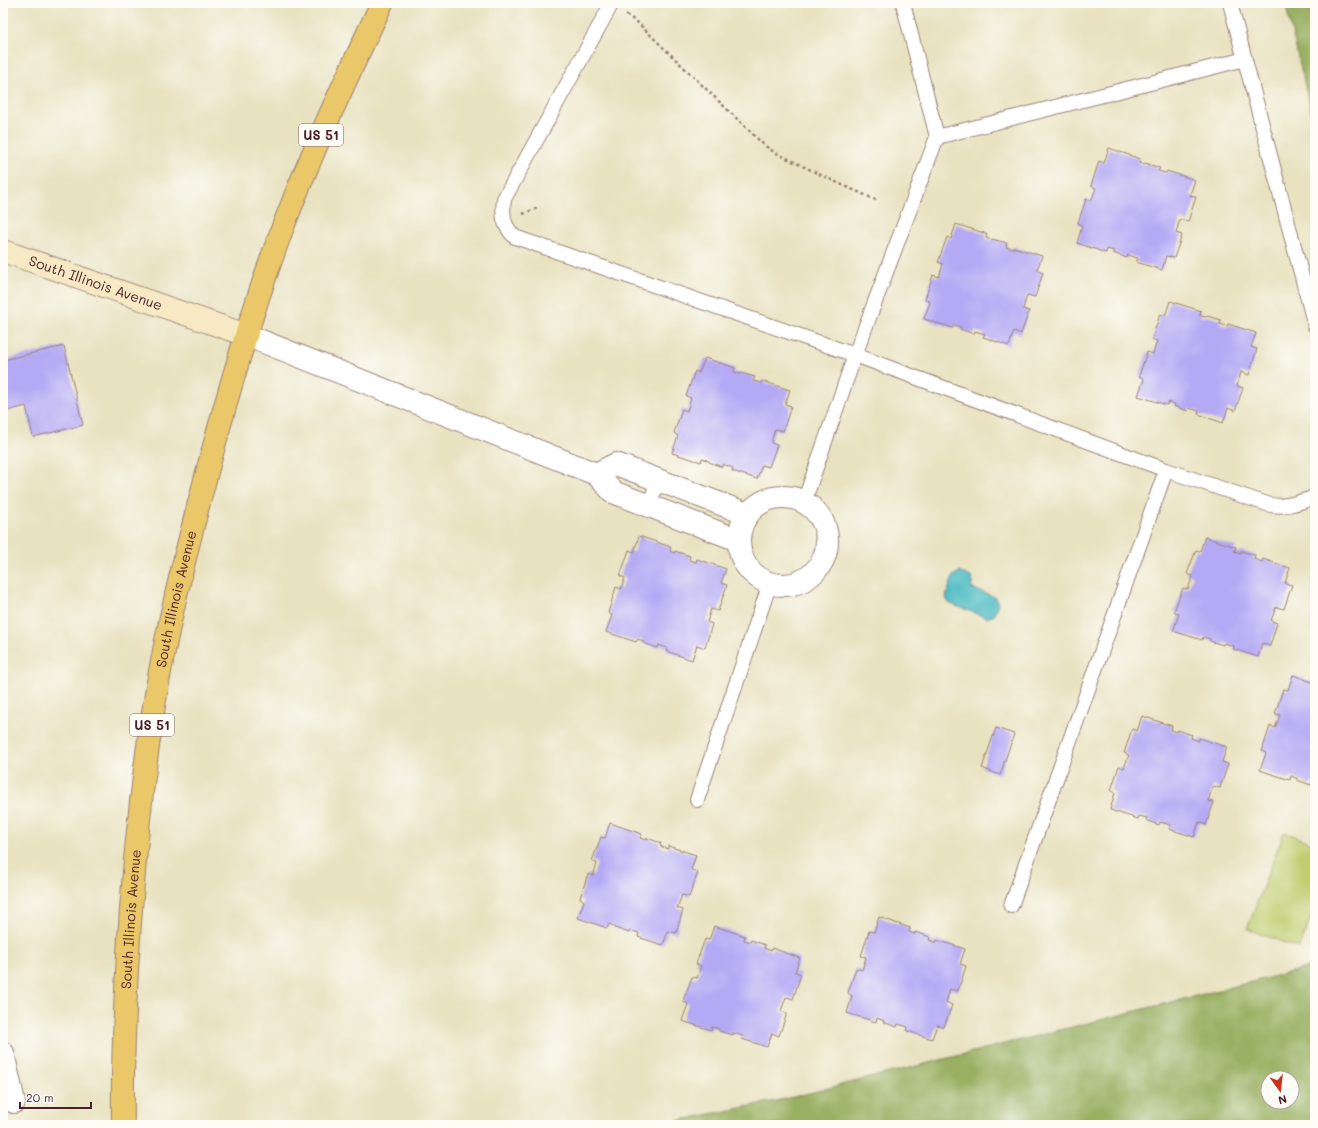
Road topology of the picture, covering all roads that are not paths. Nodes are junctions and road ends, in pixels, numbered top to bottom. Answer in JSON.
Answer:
{"nodes":[{"id":1,"x":382,"y":3,"type":"edge"},
{"id":2,"x":612,"y":3,"type":"edge"},
{"id":3,"x":903,"y":3,"type":"edge"},
{"id":4,"x":1230,"y":3,"type":"edge"},
{"id":5,"x":1245,"y":59,"type":"junction"},
{"id":6,"x":937,"y":137,"type":"junction"},
{"id":7,"x":3,"y":251,"type":"edge"},
{"id":8,"x":1315,"y":326,"type":"edge"},
{"id":9,"x":246,"y":335,"type":"junction"},
{"id":10,"x":855,"y":355,"type":"junction"},
{"id":11,"x":1166,"y":470,"type":"junction"},
{"id":12,"x":596,"y":474,"type":"junction"},
{"id":13,"x":658,"y":480,"type":"junction"},
{"id":14,"x":1315,"y":497,"type":"edge"},
{"id":15,"x":804,"y":502,"type":"junction"},
{"id":16,"x":649,"y":506,"type":"junction"},
{"id":17,"x":746,"y":514,"type":"junction"},
{"id":18,"x":738,"y":540,"type":"junction"},
{"id":19,"x":770,"y":583,"type":"junction"},
{"id":20,"x":697,"y":800,"type":"dead end"},
{"id":21,"x":1011,"y":906,"type":"dead end"},
{"id":22,"x":3,"y":1053,"type":"edge"},
{"id":23,"x":8,"y":1103,"type":"edge"},
{"id":24,"x":123,"y":1125,"type":"edge"}],
"edges":[{"from":1,"to":9,"type":"highway","number":"US 51"},
{"from":2,"to":10,"type":"lane"},
{"from":3,"to":6,"type":"lane"},
{"from":4,"to":5,"type":"lane"},
{"from":5,"to":6,"type":"lane"},
{"from":5,"to":8,"type":"lane"},
{"from":6,"to":10,"type":"lane"},
{"from":7,"to":9,"type":"street","name":"South Illinois Avenue"},
{"from":9,"to":12,"type":"street"},
{"from":9,"to":24,"type":"highway","name":"South Illinois Avenue","number":"US 51"},
{"from":10,"to":11,"type":"lane"},
{"from":10,"to":15,"type":"lane"},
{"from":11,"to":14,"type":"lane"},
{"from":11,"to":21,"type":"lane"},
{"from":12,"to":13,"type":"street"},
{"from":12,"to":16,"type":"street"},
{"from":13,"to":16,"type":"lane"},
{"from":13,"to":17,"type":"street"},
{"from":15,"to":17,"type":"street"},
{"from":15,"to":19,"type":"street"},
{"from":16,"to":18,"type":"street"},
{"from":17,"to":18,"type":"street"},
{"from":18,"to":19,"type":"street"},
{"from":19,"to":20,"type":"lane"},
{"from":22,"to":23,"type":"street"}]}
